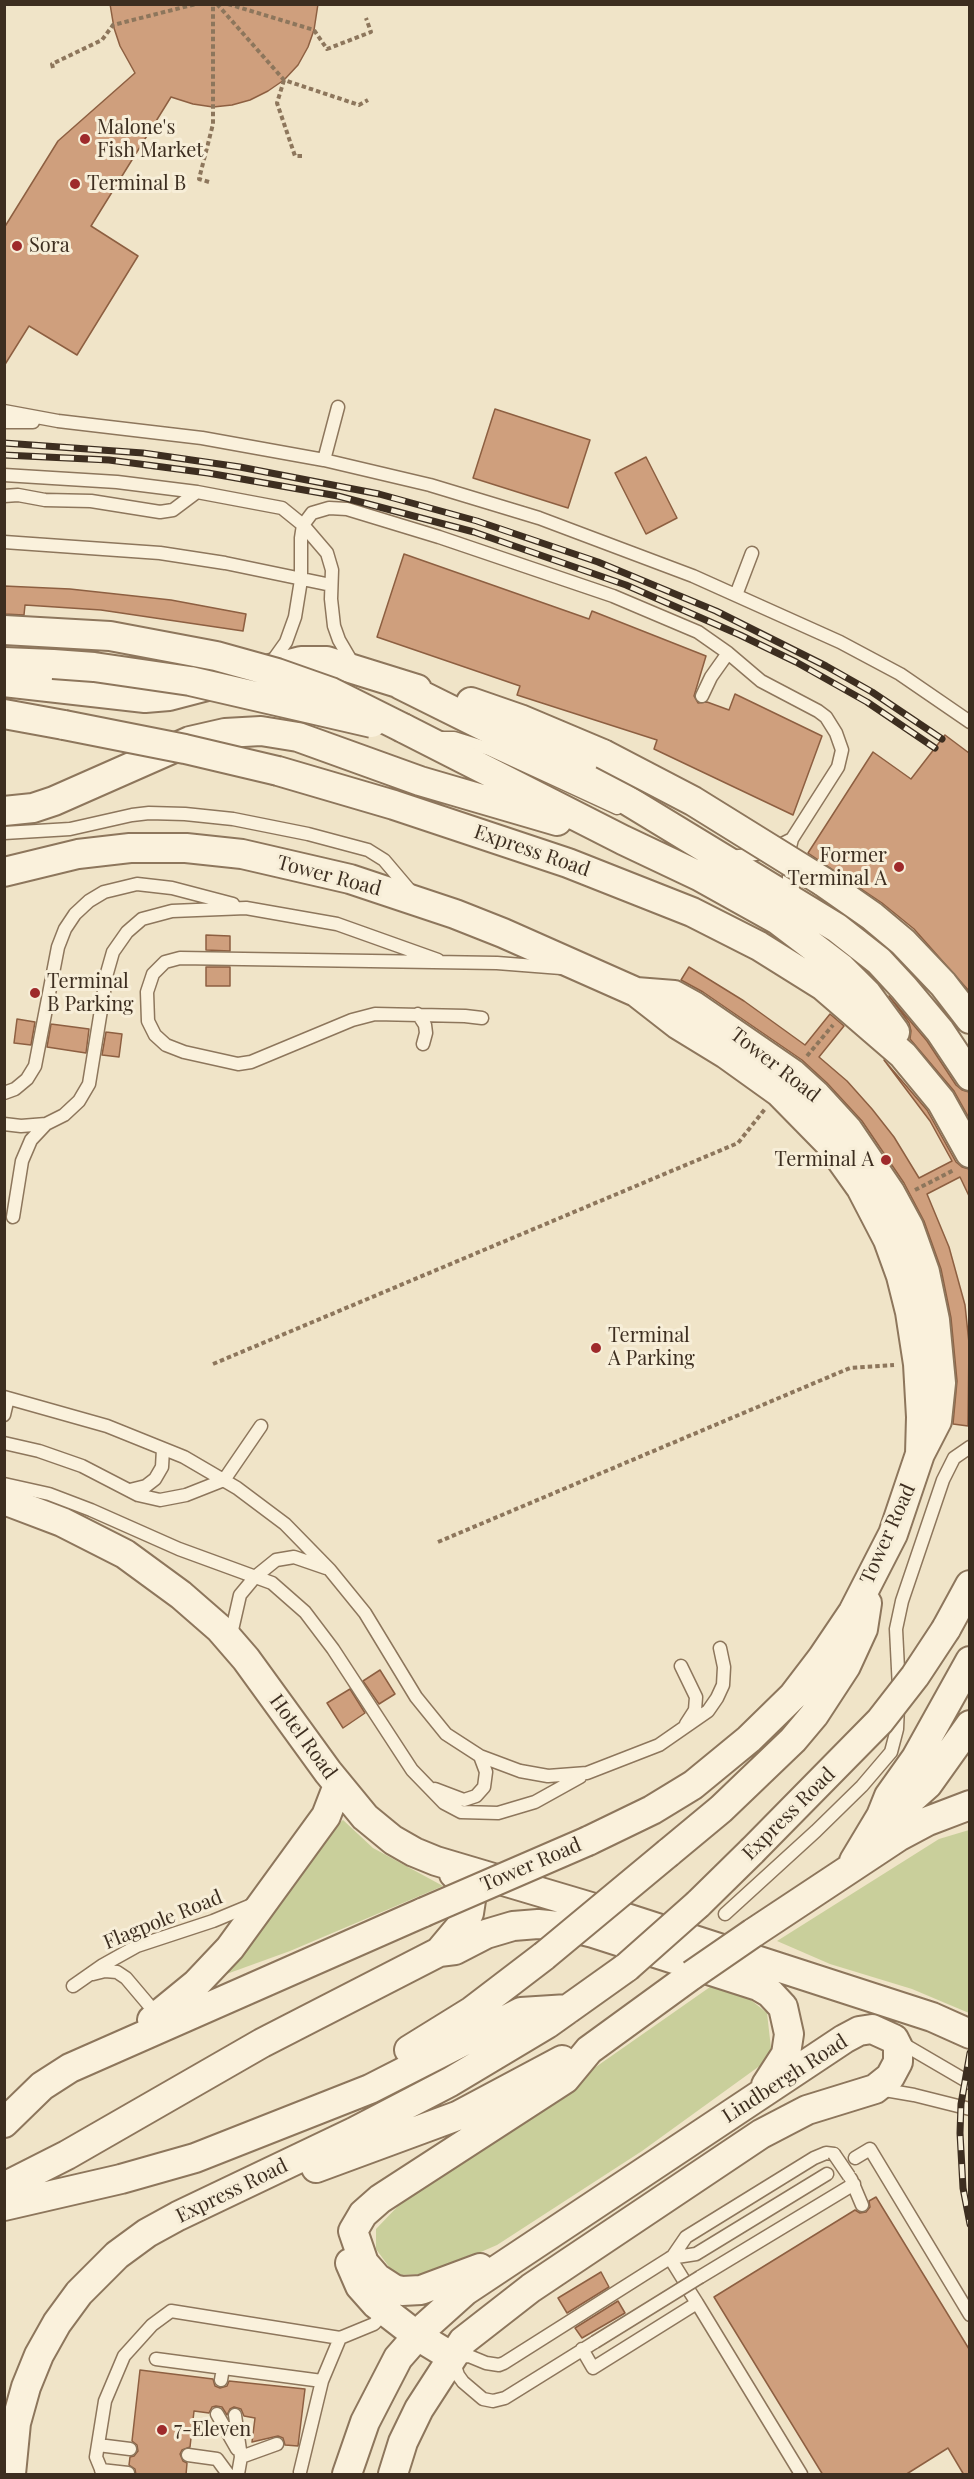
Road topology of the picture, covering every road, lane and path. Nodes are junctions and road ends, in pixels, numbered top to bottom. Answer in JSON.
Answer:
{"nodes":[{"id":1,"x":196,"y":4,"type":"edge"},
{"id":2,"x":215,"y":4,"type":"edge"},
{"id":3,"x":228,"y":4,"type":"edge"},
{"id":4,"x":366,"y":18,"type":"dead end"},
{"id":5,"x":53,"y":68,"type":"dead end"},
{"id":6,"x":284,"y":80,"type":"junction"},
{"id":7,"x":369,"y":100,"type":"dead end"},
{"id":8,"x":303,"y":156,"type":"dead end"},
{"id":9,"x":209,"y":182,"type":"dead end"},
{"id":10,"x":338,"y":407,"type":"dead end"},
{"id":11,"x":4,"y":411,"type":"edge"},
{"id":12,"x":58,"y":421,"type":"junction"},
{"id":13,"x":4,"y":422,"type":"edge"},
{"id":14,"x":324,"y":460,"type":"junction"},
{"id":15,"x":4,"y":476,"type":"edge"},
{"id":16,"x":65,"y":477,"type":"junction"},
{"id":17,"x":197,"y":492,"type":"junction"},
{"id":18,"x":4,"y":496,"type":"edge"},
{"id":19,"x":90,"y":501,"type":"junction"},
{"id":20,"x":303,"y":525,"type":"junction"},
{"id":21,"x":4,"y":542,"type":"edge"},
{"id":22,"x":752,"y":553,"type":"dead end"},
{"id":23,"x":301,"y":580,"type":"junction"},
{"id":24,"x":331,"y":585,"type":"junction"},
{"id":25,"x":736,"y":595,"type":"junction"},
{"id":26,"x":4,"y":630,"type":"edge"},
{"id":27,"x":728,"y":653,"type":"junction"},
{"id":28,"x":5,"y":666,"type":"edge"},
{"id":29,"x":358,"y":669,"type":"junction"},
{"id":30,"x":261,"y":671,"type":"junction"},
{"id":31,"x":401,"y":685,"type":"junction"},
{"id":32,"x":702,"y":696,"type":"dead end"},
{"id":33,"x":4,"y":714,"type":"edge"},
{"id":34,"x":969,"y":722,"type":"edge"},
{"id":35,"x":412,"y":733,"type":"junction"},
{"id":36,"x":4,"y":811,"type":"edge"},
{"id":37,"x":4,"y":833,"type":"edge"},
{"id":38,"x":792,"y":839,"type":"junction"},
{"id":39,"x":622,"y":840,"type":"junction"},
{"id":40,"x":718,"y":856,"type":"junction"},
{"id":41,"x":4,"y":872,"type":"edge"},
{"id":42,"x":772,"y":888,"type":"junction"},
{"id":43,"x":422,"y":903,"type":"junction"},
{"id":44,"x":246,"y":908,"type":"junction"},
{"id":45,"x":448,"y":963,"type":"junction"},
{"id":46,"x":589,"y":971,"type":"junction"},
{"id":47,"x":418,"y":1014,"type":"junction"},
{"id":48,"x":839,"y":1017,"type":"dead end"},
{"id":49,"x":482,"y":1018,"type":"dead end"},
{"id":50,"x":969,"y":1019,"type":"edge"},
{"id":51,"x":423,"y":1044,"type":"dead end"},
{"id":52,"x":969,"y":1076,"type":"edge"},
{"id":53,"x":786,"y":1083,"type":"junction"},
{"id":54,"x":4,"y":1093,"type":"edge"},
{"id":55,"x":940,"y":1101,"type":"junction"},
{"id":56,"x":4,"y":1124,"type":"edge"},
{"id":57,"x":46,"y":1124,"type":"junction"},
{"id":58,"x":963,"y":1161,"type":"edge"},
{"id":59,"x":915,"y":1190,"type":"dead end"},
{"id":60,"x":13,"y":1217,"type":"dead end"},
{"id":61,"x":213,"y":1364,"type":"dead end"},
{"id":62,"x":918,"y":1364,"type":"junction"},
{"id":63,"x":6,"y":1397,"type":"edge"},
{"id":64,"x":4,"y":1415,"type":"edge"},
{"id":65,"x":261,"y":1426,"type":"dead end"},
{"id":66,"x":4,"y":1443,"type":"edge"},
{"id":67,"x":969,"y":1447,"type":"edge"},
{"id":68,"x":163,"y":1449,"type":"junction"},
{"id":69,"x":920,"y":1454,"type":"junction"},
{"id":70,"x":224,"y":1480,"type":"junction"},
{"id":71,"x":4,"y":1484,"type":"edge"},
{"id":72,"x":130,"y":1490,"type":"junction"},
{"id":73,"x":4,"y":1500,"type":"edge"},
{"id":74,"x":438,"y":1542,"type":"dead end"},
{"id":75,"x":330,"y":1570,"type":"junction"},
{"id":76,"x":255,"y":1577,"type":"junction"},
{"id":77,"x":870,"y":1577,"type":"junction"},
{"id":78,"x":969,"y":1585,"type":"edge"},
{"id":79,"x":233,"y":1643,"type":"junction"},
{"id":80,"x":720,"y":1648,"type":"dead end"},
{"id":81,"x":969,"y":1661,"type":"edge"},
{"id":82,"x":681,"y":1666,"type":"dead end"},
{"id":83,"x":969,"y":1725,"type":"edge"},
{"id":84,"x":683,"y":1730,"type":"junction"},
{"id":85,"x":480,"y":1756,"type":"junction"},
{"id":86,"x":587,"y":1773,"type":"junction"},
{"id":87,"x":338,"y":1785,"type":"junction"},
{"id":88,"x":428,"y":1785,"type":"junction"},
{"id":89,"x":969,"y":1805,"type":"edge"},
{"id":90,"x":881,"y":1816,"type":"junction"},
{"id":91,"x":436,"y":1861,"type":"junction"},
{"id":92,"x":851,"y":1867,"type":"junction"},
{"id":93,"x":270,"y":1894,"type":"junction"},
{"id":94,"x":725,"y":1914,"type":"dead end"},
{"id":95,"x":439,"y":1952,"type":"junction"},
{"id":96,"x":89,"y":1974,"type":"junction"},
{"id":97,"x":73,"y":1986,"type":"dead end"},
{"id":98,"x":569,"y":2009,"type":"junction"},
{"id":99,"x":171,"y":2016,"type":"junction"},
{"id":100,"x":969,"y":2034,"type":"edge"},
{"id":101,"x":894,"y":2039,"type":"junction"},
{"id":102,"x":589,"y":2050,"type":"junction"},
{"id":103,"x":969,"y":2083,"type":"edge"},
{"id":104,"x":875,"y":2089,"type":"junction"},
{"id":105,"x":749,"y":2101,"type":"junction"},
{"id":106,"x":969,"y":2109,"type":"edge"},
{"id":107,"x":4,"y":2123,"type":"edge"},
{"id":108,"x":232,"y":2144,"type":"junction"},
{"id":109,"x":855,"y":2158,"type":"dead end"},
{"id":110,"x":827,"y":2174,"type":"dead end"},
{"id":111,"x":852,"y":2180,"type":"junction"},
{"id":112,"x":4,"y":2187,"type":"edge"},
{"id":113,"x":862,"y":2205,"type":"dead end"},
{"id":114,"x":4,"y":2206,"type":"edge"},
{"id":115,"x":178,"y":2216,"type":"junction"},
{"id":116,"x":353,"y":2231,"type":"junction"},
{"id":117,"x":542,"y":2240,"type":"junction"},
{"id":118,"x":671,"y":2257,"type":"junction"},
{"id":119,"x":682,"y":2280,"type":"dead end"},
{"id":120,"x":690,"y":2292,"type":"dead end"},
{"id":121,"x":697,"y":2303,"type":"junction"},
{"id":122,"x":385,"y":2312,"type":"junction"},
{"id":123,"x":969,"y":2315,"type":"edge"},
{"id":124,"x":416,"y":2335,"type":"junction"},
{"id":125,"x":340,"y":2338,"type":"junction"},
{"id":126,"x":582,"y":2349,"type":"junction"},
{"id":127,"x":452,"y":2357,"type":"junction"},
{"id":128,"x":156,"y":2359,"type":"dead end"},
{"id":129,"x":322,"y":2381,"type":"junction"},
{"id":130,"x":217,"y":2414,"type":"dead end"},
{"id":131,"x":235,"y":2415,"type":"dead end"},
{"id":132,"x":277,"y":2444,"type":"dead end"},
{"id":133,"x":98,"y":2445,"type":"junction"},
{"id":134,"x":130,"y":2449,"type":"dead end"},
{"id":135,"x":188,"y":2455,"type":"dead end"},
{"id":136,"x":241,"y":2457,"type":"junction"},
{"id":137,"x":102,"y":2473,"type":"edge"},
{"id":138,"x":128,"y":2473,"type":"edge"},
{"id":139,"x":302,"y":2474,"type":"edge"},
{"id":140,"x":10,"y":2475,"type":"edge"},
{"id":141,"x":228,"y":2475,"type":"edge"},
{"id":142,"x":238,"y":2475,"type":"edge"},
{"id":143,"x":347,"y":2475,"type":"edge"},
{"id":144,"x":393,"y":2475,"type":"edge"},
{"id":145,"x":801,"y":2475,"type":"edge"}],
"edges":[{"from":1,"to":5,"type":"path"},
{"from":2,"to":6,"type":"path"},
{"from":2,"to":9,"type":"path"},
{"from":3,"to":4,"type":"path"},
{"from":6,"to":7,"type":"path"},
{"from":6,"to":8,"type":"path"},
{"from":10,"to":14,"type":"lane"},
{"from":11,"to":12,"type":"lane"},
{"from":12,"to":13,"type":"lane"},
{"from":12,"to":14,"type":"lane"},
{"from":14,"to":25,"type":"lane"},
{"from":15,"to":16,"type":"lane"},
{"from":16,"to":17,"type":"lane"},
{"from":16,"to":19,"type":"lane"},
{"from":17,"to":19,"type":"lane"},
{"from":17,"to":20,"type":"lane"},
{"from":18,"to":19,"type":"lane"},
{"from":20,"to":23,"type":"lane"},
{"from":20,"to":24,"type":"lane"},
{"from":20,"to":27,"type":"lane"},
{"from":21,"to":23,"type":"lane"},
{"from":22,"to":25,"type":"lane"},
{"from":23,"to":24,"type":"lane"},
{"from":23,"to":30,"type":"lane"},
{"from":24,"to":29,"type":"lane"},
{"from":25,"to":34,"type":"lane"},
{"from":26,"to":35,"type":"street","bridge":true},
{"from":27,"to":32,"type":"lane"},
{"from":27,"to":38,"type":"lane"},
{"from":28,"to":30,"type":"street"},
{"from":28,"to":35,"type":"street","bridge":true},
{"from":29,"to":30,"type":"street"},
{"from":29,"to":31,"type":"street"},
{"from":31,"to":40,"type":"street"},
{"from":31,"to":50,"type":"street","bridge":true},
{"from":33,"to":55,"type":"street","name":"Express Road","bridge":true},
{"from":35,"to":39,"type":"street"},
{"from":35,"to":40,"type":"lane"},
{"from":36,"to":39,"type":"street"},
{"from":37,"to":43,"type":"lane"},
{"from":38,"to":40,"type":"lane"},
{"from":38,"to":42,"type":"lane"},
{"from":39,"to":42,"type":"street"},
{"from":40,"to":42,"type":"street"},
{"from":41,"to":43,"type":"street","name":"Tower Road"},
{"from":42,"to":52,"type":"street"},
{"from":42,"to":55,"type":"street"},
{"from":43,"to":46,"type":"street","name":"Tower Road"},
{"from":44,"to":45,"type":"lane"},
{"from":44,"to":54,"type":"lane"},
{"from":44,"to":57,"type":"lane"},
{"from":45,"to":46,"type":"lane"},
{"from":45,"to":47,"type":"lane"},
{"from":46,"to":53,"type":"street","name":"Tower Road"},
{"from":47,"to":49,"type":"lane"},
{"from":47,"to":51,"type":"lane"},
{"from":48,"to":53,"type":"path"},
{"from":53,"to":61,"type":"path"},
{"from":53,"to":62,"type":"street","name":"Tower Road"},
{"from":53,"to":69,"type":"street","name":"Tower Road"},
{"from":55,"to":58,"type":"street","name":"Express Road"},
{"from":56,"to":57,"type":"lane"},
{"from":57,"to":60,"type":"lane"},
{"from":58,"to":59,"type":"path"},
{"from":62,"to":69,"type":"street","name":"Tower Road"},
{"from":62,"to":74,"type":"path"},
{"from":63,"to":64,"type":"lane"},
{"from":63,"to":68,"type":"lane"},
{"from":65,"to":70,"type":"lane"},
{"from":66,"to":72,"type":"lane"},
{"from":67,"to":94,"type":"lane"},
{"from":68,"to":70,"type":"lane"},
{"from":68,"to":72,"type":"lane"},
{"from":69,"to":77,"type":"street","name":"Tower Road"},
{"from":70,"to":72,"type":"lane"},
{"from":70,"to":75,"type":"lane"},
{"from":71,"to":76,"type":"lane"},
{"from":73,"to":79,"type":"street","name":"Hotel Road"},
{"from":75,"to":76,"type":"lane"},
{"from":75,"to":85,"type":"lane"},
{"from":76,"to":79,"type":"lane"},
{"from":76,"to":88,"type":"lane"},
{"from":77,"to":99,"type":"street","name":"Tower Road","bridge":true},
{"from":77,"to":108,"type":"street","bridge":true},
{"from":78,"to":98,"type":"street","name":"Express Road","bridge":true},
{"from":79,"to":87,"type":"street","name":"Hotel Road"},
{"from":80,"to":84,"type":"lane"},
{"from":81,"to":90,"type":"street"},
{"from":82,"to":84,"type":"lane"},
{"from":83,"to":90,"type":"street"},
{"from":84,"to":86,"type":"lane"},
{"from":85,"to":86,"type":"lane"},
{"from":85,"to":88,"type":"lane"},
{"from":86,"to":88,"type":"lane"},
{"from":87,"to":91,"type":"street","name":"Hotel Road"},
{"from":87,"to":93,"type":"street"},
{"from":89,"to":92,"type":"street"},
{"from":90,"to":92,"type":"street"},
{"from":91,"to":95,"type":"street"},
{"from":91,"to":100,"type":"street","name":"Hotel Road"},
{"from":92,"to":102,"type":"street","bridge":true},
{"from":93,"to":96,"type":"lane","name":"Flagpole Road"},
{"from":93,"to":99,"type":"street"},
{"from":95,"to":105,"type":"street"},
{"from":95,"to":112,"type":"street"},
{"from":96,"to":97,"type":"lane","name":"Flagpole Road"},
{"from":96,"to":99,"type":"lane"},
{"from":98,"to":108,"type":"street","name":"Express Road"},
{"from":98,"to":115,"type":"street","name":"Express Road"},
{"from":99,"to":107,"type":"street"},
{"from":101,"to":103,"type":"lane"},
{"from":101,"to":104,"type":"street","name":"Lindbergh Road"},
{"from":101,"to":105,"type":"street","name":"Lindbergh Road"},
{"from":102,"to":115,"type":"street"},
{"from":102,"to":116,"type":"street"},
{"from":104,"to":106,"type":"lane"},
{"from":104,"to":127,"type":"street","name":"Lindbergh Road"},
{"from":105,"to":117,"type":"street","name":"Lindbergh Road"},
{"from":108,"to":114,"type":"street","name":"Express Road"},
{"from":109,"to":123,"type":"lane"},
{"from":110,"to":118,"type":"lane"},
{"from":111,"to":113,"type":"lane"},
{"from":111,"to":118,"type":"lane","bridge":true},
{"from":111,"to":126,"type":"lane","bridge":true},
{"from":115,"to":140,"type":"street","name":"Express Road"},
{"from":116,"to":117,"type":"street"},
{"from":116,"to":122,"type":"street"},
{"from":117,"to":124,"type":"street","name":"Lindbergh Road"},
{"from":118,"to":119,"type":"lane"},
{"from":118,"to":127,"type":"lane"},
{"from":120,"to":121,"type":"lane"},
{"from":121,"to":126,"type":"lane"},
{"from":121,"to":145,"type":"lane"},
{"from":122,"to":124,"type":"street"},
{"from":122,"to":125,"type":"lane"},
{"from":124,"to":127,"type":"street"},
{"from":124,"to":143,"type":"street","name":"Lindbergh Road"},
{"from":125,"to":129,"type":"lane"},
{"from":125,"to":133,"type":"lane"},
{"from":126,"to":127,"type":"lane"},
{"from":127,"to":144,"type":"street","name":"Lindbergh Road"},
{"from":128,"to":129,"type":"lane"},
{"from":129,"to":139,"type":"lane"},
{"from":130,"to":136,"type":"lane"},
{"from":131,"to":136,"type":"lane"},
{"from":132,"to":136,"type":"lane"},
{"from":133,"to":134,"type":"lane"},
{"from":133,"to":137,"type":"lane"},
{"from":135,"to":141,"type":"lane"},
{"from":136,"to":142,"type":"lane"},
{"from":137,"to":138,"type":"lane"}]}
